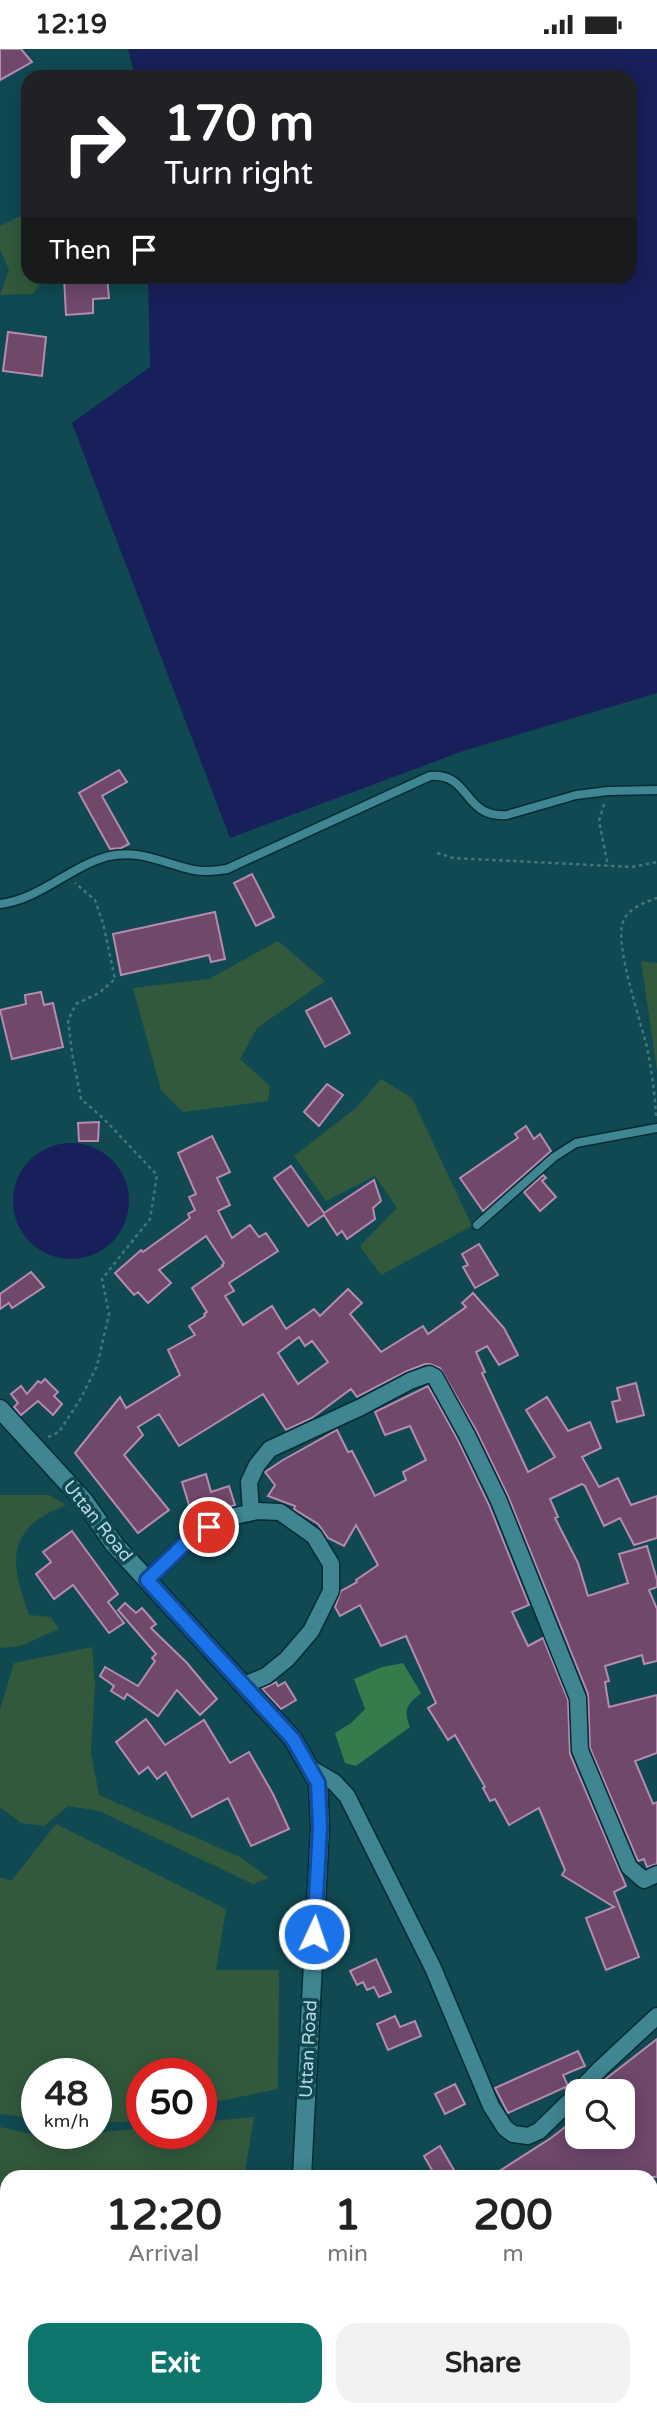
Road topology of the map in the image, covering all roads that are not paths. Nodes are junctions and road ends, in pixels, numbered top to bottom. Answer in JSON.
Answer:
{"nodes":[{"id":1,"x":657,"y":790,"type":"edge"},
{"id":2,"x":0,"y":904,"type":"edge"},
{"id":3,"x":657,"y":1128,"type":"edge"},
{"id":4,"x":477,"y":1225,"type":"dead end"},
{"id":5,"x":0,"y":1409,"type":"edge"},
{"id":6,"x":251,"y":1512,"type":"junction"},
{"id":7,"x":147,"y":1580,"type":"junction"},
{"id":8,"x":244,"y":1685,"type":"junction"},
{"id":9,"x":308,"y":1767,"type":"junction"},
{"id":10,"x":657,"y":1874,"type":"edge"},
{"id":11,"x":657,"y":2016,"type":"edge"},
{"id":12,"x":590,"y":2079,"type":"edge"},
{"id":13,"x":565,"y":2105,"type":"edge"},
{"id":14,"x":302,"y":2170,"type":"edge"}],
"edges":[{"from":1,"to":2,"type":"lane"},
{"from":3,"to":4,"type":"lane"},
{"from":5,"to":7,"type":"main road","name":"Uttan Road"},
{"from":6,"to":7,"type":"street"},
{"from":6,"to":8,"type":"street"},
{"from":6,"to":10,"type":"street"},
{"from":7,"to":8,"type":"main road","name":"Uttan Road"},
{"from":8,"to":9,"type":"main road","name":"Uttan Road"},
{"from":9,"to":13,"type":"street"},
{"from":9,"to":14,"type":"main road","name":"Uttan Road"},
{"from":11,"to":12,"type":"street"}]}
